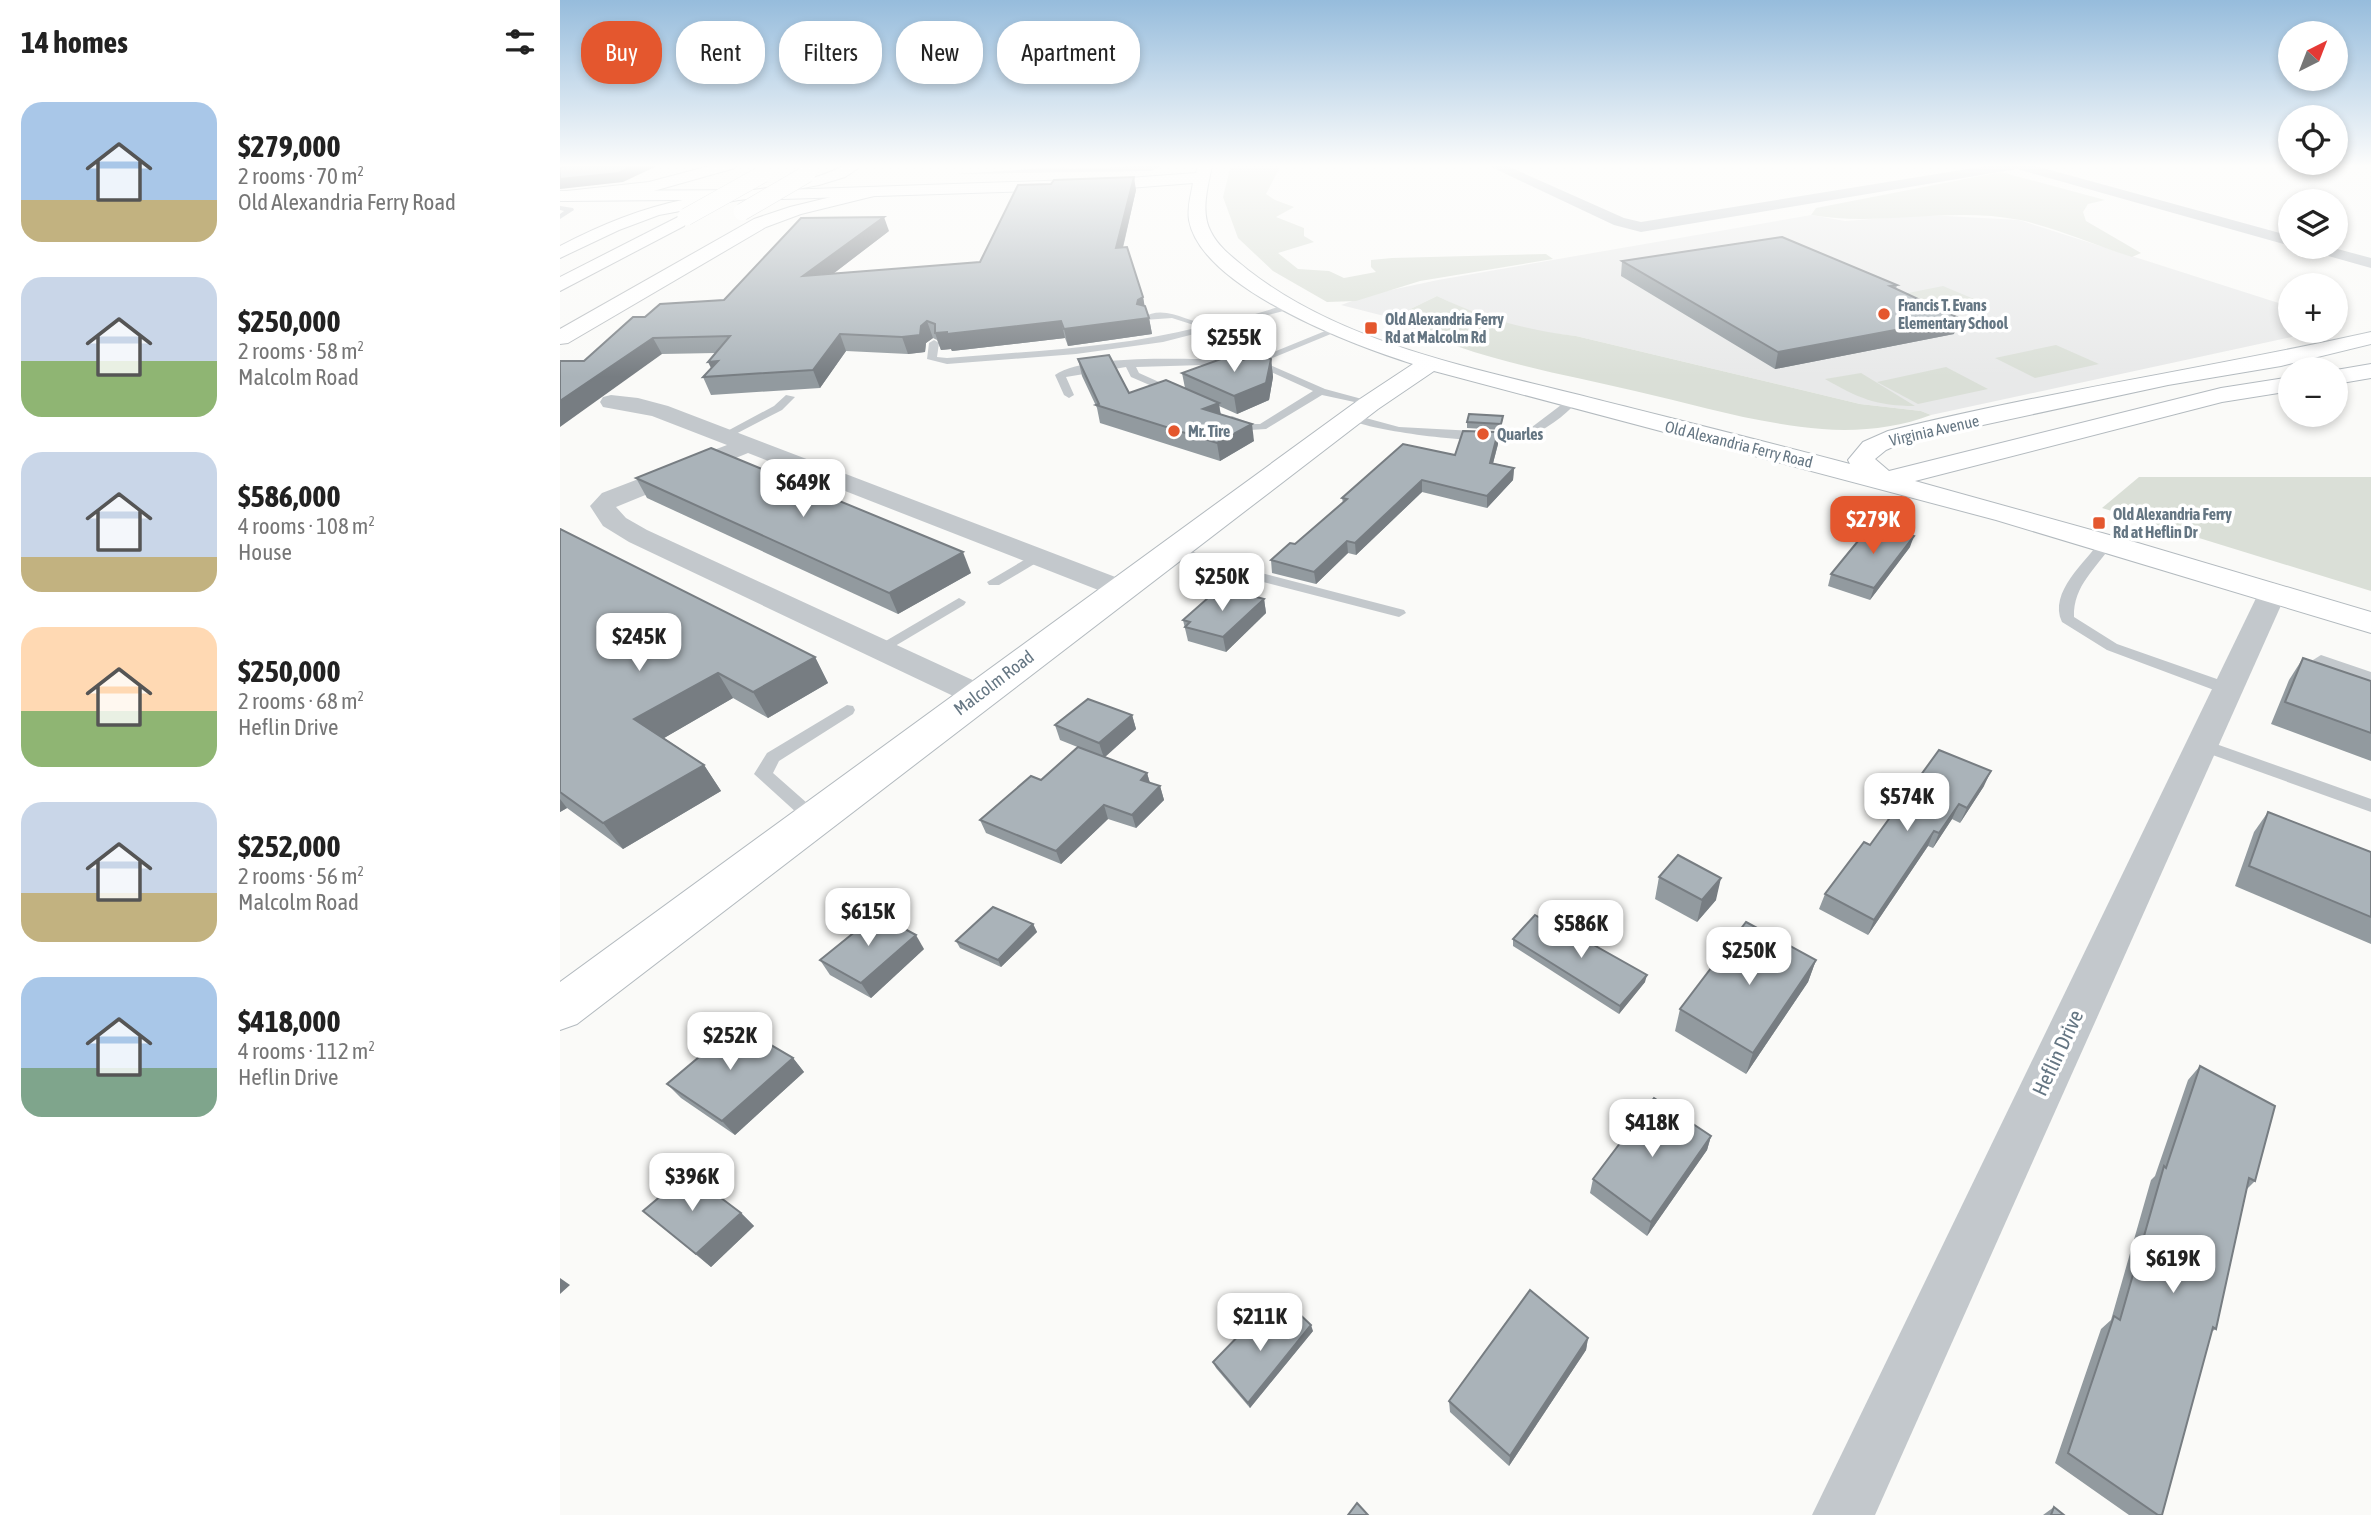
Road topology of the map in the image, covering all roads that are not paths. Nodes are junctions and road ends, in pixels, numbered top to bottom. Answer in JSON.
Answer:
{"nodes":[{"id":1,"x":593,"y":236,"type":"edge"},
{"id":2,"x":651,"y":236,"type":"edge"},
{"id":3,"x":701,"y":236,"type":"edge"},
{"id":4,"x":736,"y":236,"type":"edge"},
{"id":5,"x":1203,"y":236,"type":"edge"},
{"id":6,"x":560,"y":253,"type":"edge"},
{"id":7,"x":2348,"y":256,"type":"edge"},
{"id":8,"x":2371,"y":262,"type":"edge"},
{"id":9,"x":629,"y":277,"type":"dead end"},
{"id":10,"x":560,"y":285,"type":"edge"},
{"id":11,"x":582,"y":304,"type":"dead end"},
{"id":12,"x":1292,"y":306,"type":"junction"},
{"id":13,"x":560,"y":317,"type":"edge"},
{"id":14,"x":1147,"y":318,"type":"edge"},
{"id":15,"x":1212,"y":328,"type":"junction"},
{"id":16,"x":1338,"y":329,"type":"junction"},
{"id":17,"x":560,"y":338,"type":"edge"},
{"id":18,"x":2371,"y":338,"type":"edge"},
{"id":19,"x":934,"y":342,"type":"edge"},
{"id":20,"x":1254,"y":362,"type":"junction"},
{"id":21,"x":1432,"y":362,"type":"junction"},
{"id":22,"x":1130,"y":366,"type":"junction"},
{"id":23,"x":2371,"y":371,"type":"edge"},
{"id":24,"x":2348,"y":375,"type":"edge"},
{"id":25,"x":2278,"y":386,"type":"edge"},
{"id":26,"x":1321,"y":391,"type":"junction"},
{"id":27,"x":1069,"y":396,"type":"dead end"},
{"id":28,"x":1181,"y":396,"type":"edge"},
{"id":29,"x":790,"y":397,"type":"edge"},
{"id":30,"x":1573,"y":401,"type":"junction"},
{"id":31,"x":611,"y":402,"type":"dead end"},
{"id":32,"x":1360,"y":411,"type":"junction"},
{"id":33,"x":1216,"y":412,"type":"edge"},
{"id":34,"x":1692,"y":432,"type":"junction"},
{"id":35,"x":1897,"y":436,"type":"junction"},
{"id":36,"x":736,"y":440,"type":"junction"},
{"id":37,"x":1998,"y":452,"type":"junction"},
{"id":38,"x":1884,"y":481,"type":"junction"},
{"id":39,"x":2019,"y":518,"type":"junction"},
{"id":40,"x":2106,"y":543,"type":"junction"},
{"id":41,"x":1174,"y":550,"type":"junction"},
{"id":42,"x":1036,"y":556,"type":"junction"},
{"id":43,"x":994,"y":582,"type":"dead end"},
{"id":44,"x":1121,"y":589,"type":"junction"},
{"id":45,"x":2273,"y":592,"type":"junction"},
{"id":46,"x":959,"y":602,"type":"dead end"},
{"id":47,"x":1399,"y":612,"type":"dead end"},
{"id":48,"x":2371,"y":623,"type":"edge"},
{"id":49,"x":880,"y":649,"type":"junction"},
{"id":50,"x":2321,"y":660,"type":"dead end"},
{"id":51,"x":2371,"y":677,"type":"edge"},
{"id":52,"x":2228,"y":689,"type":"junction"},
{"id":53,"x":978,"y":695,"type":"junction"},
{"id":54,"x":847,"y":710,"type":"dead end"},
{"id":55,"x":2202,"y":745,"type":"junction"},
{"id":56,"x":2371,"y":806,"type":"edge"},
{"id":57,"x":815,"y":818,"type":"junction"},
{"id":58,"x":560,"y":1009,"type":"edge"},
{"id":59,"x":1843,"y":1515,"type":"edge"}],
"edges":[{"from":1,"to":6,"type":"main road"},
{"from":2,"to":10,"type":"main road","bridge":true},
{"from":3,"to":9,"type":"main road","bridge":true},
{"from":4,"to":17,"type":"main road"},
{"from":5,"to":12,"type":"main road","name":"Old Alexandria Ferry Road"},
{"from":7,"to":8,"type":"street"},
{"from":11,"to":13,"type":"main road"},
{"from":12,"to":15,"type":"lane"},
{"from":12,"to":16,"type":"main road","name":"Old Alexandria Ferry Road"},
{"from":14,"to":15,"type":"lane"},
{"from":15,"to":19,"type":"lane"},
{"from":16,"to":20,"type":"lane"},
{"from":16,"to":21,"type":"main road","name":"Old Alexandria Ferry Road"},
{"from":18,"to":35,"type":"main road","name":"Virginia Avenue"},
{"from":20,"to":22,"type":"lane"},
{"from":20,"to":26,"type":"lane"},
{"from":21,"to":30,"type":"main road","name":"Old Alexandria Ferry Road"},
{"from":21,"to":32,"type":"main road","name":"Malcolm Road"},
{"from":22,"to":27,"type":"lane"},
{"from":22,"to":28,"type":"lane"},
{"from":23,"to":24,"type":"main road"},
{"from":25,"to":37,"type":"main road","name":"Virginia Avenue"},
{"from":26,"to":32,"type":"lane"},
{"from":26,"to":33,"type":"lane"},
{"from":29,"to":36,"type":"lane"},
{"from":30,"to":32,"type":"lane"},
{"from":30,"to":34,"type":"main road","name":"Old Alexandria Ferry Road"},
{"from":31,"to":36,"type":"street"},
{"from":32,"to":41,"type":"main road","name":"Malcolm Road"},
{"from":34,"to":35,"type":"main road"},
{"from":34,"to":38,"type":"main road","name":"Old Alexandria Ferry Road"},
{"from":35,"to":38,"type":"main road","name":"Virginia Avenue"},
{"from":36,"to":42,"type":"street"},
{"from":36,"to":49,"type":"street"},
{"from":37,"to":38,"type":"main road","name":"Virginia Avenue"},
{"from":37,"to":39,"type":"main road"},
{"from":38,"to":39,"type":"main road","name":"Old Alexandria Ferry Road"},
{"from":39,"to":40,"type":"main road","name":"Old Alexandria Ferry Road"},
{"from":40,"to":45,"type":"main road","name":"Old Alexandria Ferry Road"},
{"from":40,"to":52,"type":"lane"},
{"from":41,"to":44,"type":"main road","name":"Malcolm Road"},
{"from":41,"to":47,"type":"lane"},
{"from":42,"to":43,"type":"lane"},
{"from":42,"to":44,"type":"street"},
{"from":44,"to":53,"type":"main road","name":"Malcolm Road"},
{"from":45,"to":48,"type":"main road","name":"Old Alexandria Ferry Road"},
{"from":45,"to":52,"type":"street","name":"Heflin Drive"},
{"from":46,"to":49,"type":"lane"},
{"from":49,"to":53,"type":"street"},
{"from":50,"to":51,"type":"lane"},
{"from":52,"to":55,"type":"street","name":"Heflin Drive"},
{"from":53,"to":57,"type":"main road","name":"Malcolm Road"},
{"from":54,"to":57,"type":"lane"},
{"from":55,"to":56,"type":"lane"},
{"from":55,"to":59,"type":"street","name":"Heflin Drive"},
{"from":57,"to":58,"type":"main road","name":"Malcolm Road"}]}
